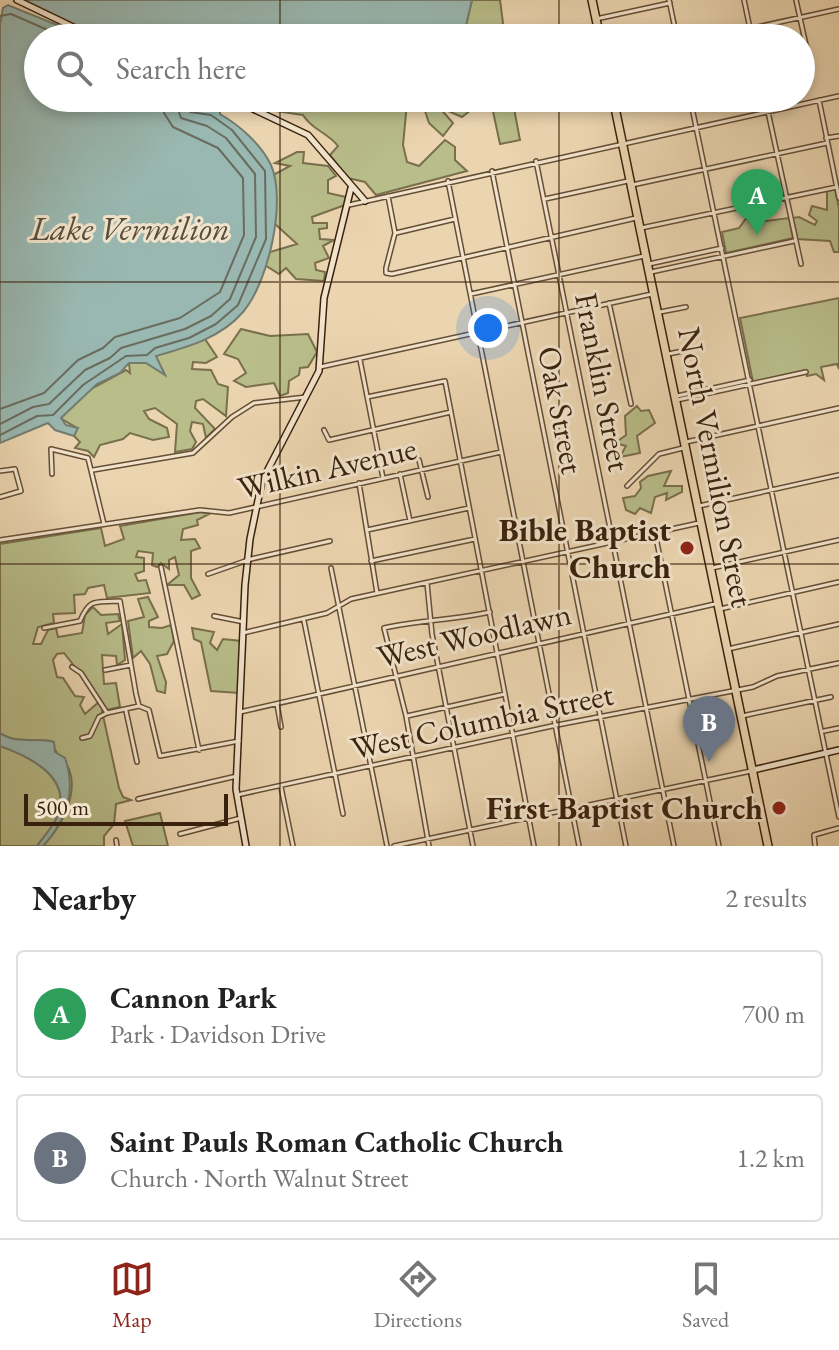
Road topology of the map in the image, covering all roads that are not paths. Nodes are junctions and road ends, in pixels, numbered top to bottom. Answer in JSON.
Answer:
{"nodes":[{"id":1,"x":17,"y":0,"type":"edge"},
{"id":2,"x":592,"y":0,"type":"edge"},
{"id":3,"x":744,"y":0,"type":"edge"},
{"id":4,"x":796,"y":0,"type":"edge"},
{"id":5,"x":669,"y":2,"type":"edge"},
{"id":6,"x":839,"y":9,"type":"edge"},
{"id":7,"x":800,"y":17,"type":"junction"},
{"id":8,"x":596,"y":19,"type":"junction"},
{"id":9,"x":65,"y":24,"type":"edge"},
{"id":10,"x":597,"y":24,"type":"edge"},
{"id":11,"x":674,"y":24,"type":"edge"},
{"id":12,"x":749,"y":24,"type":"edge"},
{"id":13,"x":768,"y":24,"type":"edge"},
{"id":14,"x":802,"y":24,"type":"edge"},
{"id":15,"x":839,"y":96,"type":"edge"},
{"id":16,"x":819,"y":100,"type":"junction"},
{"id":17,"x":815,"y":101,"type":"edge"},
{"id":18,"x":260,"y":112,"type":"edge"},
{"id":19,"x":616,"y":112,"type":"edge"},
{"id":20,"x":693,"y":112,"type":"edge"},
{"id":21,"x":764,"y":112,"type":"edge"},
{"id":22,"x":768,"y":112,"type":"edge"},
{"id":23,"x":696,"y":127,"type":"junction"},
{"id":24,"x":839,"y":136,"type":"edge"},
{"id":25,"x":827,"y":141,"type":"junction"},
{"id":26,"x":623,"y":142,"type":"junction"},
{"id":27,"x":777,"y":154,"type":"junction"},
{"id":28,"x":536,"y":161,"type":"junction"},
{"id":29,"x":705,"y":169,"type":"junction"},
{"id":30,"x":492,"y":171,"type":"junction"},
{"id":31,"x":448,"y":181,"type":"junction"},
{"id":32,"x":632,"y":182,"type":"junction"},
{"id":33,"x":837,"y":187,"type":"junction"},
{"id":34,"x":351,"y":188,"type":"junction"},
{"id":35,"x":388,"y":196,"type":"junction"},
{"id":36,"x":786,"y":197,"type":"junction"},
{"id":37,"x":839,"y":198,"type":"edge"},
{"id":38,"x":544,"y":200,"type":"junction"},
{"id":39,"x":365,"y":201,"type":"junction"},
{"id":40,"x":349,"y":205,"type":"junction"},
{"id":41,"x":714,"y":213,"type":"junction"},
{"id":42,"x":639,"y":217,"type":"junction"},
{"id":43,"x":455,"y":219,"type":"junction"},
{"id":44,"x":641,"y":228,"type":"junction"},
{"id":45,"x":395,"y":233,"type":"junction"},
{"id":46,"x":552,"y":237,"type":"junction"},
{"id":47,"x":794,"y":241,"type":"junction"},
{"id":48,"x":507,"y":247,"type":"junction"},
{"id":49,"x":722,"y":248,"type":"junction"},
{"id":50,"x":724,"y":256,"type":"junction"},
{"id":51,"x":462,"y":257,"type":"junction"},
{"id":52,"x":649,"y":264,"type":"junction"},
{"id":53,"x":801,"y":264,"type":"dead end"},
{"id":54,"x":559,"y":274,"type":"junction"},
{"id":55,"x":515,"y":284,"type":"junction"},
{"id":56,"x":656,"y":293,"type":"junction"},
{"id":57,"x":470,"y":294,"type":"junction"},
{"id":58,"x":609,"y":303,"type":"junction"},
{"id":59,"x":686,"y":307,"type":"dead end"},
{"id":60,"x":566,"y":312,"type":"junction"},
{"id":61,"x":660,"y":312,"type":"junction"},
{"id":62,"x":521,"y":322,"type":"junction"},
{"id":63,"x":477,"y":331,"type":"junction"},
{"id":64,"x":693,"y":349,"type":"dead end"},
{"id":65,"x":668,"y":354,"type":"junction"},
{"id":66,"x":359,"y":358,"type":"junction"},
{"id":67,"x":320,"y":367,"type":"junction"},
{"id":68,"x":806,"y":372,"type":"dead end"},
{"id":69,"x":750,"y":382,"type":"junction"},
{"id":70,"x":306,"y":397,"type":"junction"},
{"id":71,"x":367,"y":397,"type":"junction"},
{"id":72,"x":677,"y":398,"type":"junction"},
{"id":73,"x":631,"y":404,"type":"dead end"},
{"id":74,"x":839,"y":408,"type":"edge"},
{"id":75,"x":451,"y":412,"type":"junction"},
{"id":76,"x":759,"y":426,"type":"junction"},
{"id":77,"x":324,"y":430,"type":"dead end"},
{"id":78,"x":374,"y":430,"type":"junction"},
{"id":79,"x":686,"y":445,"type":"junction"},
{"id":80,"x":501,"y":452,"type":"junction"},
{"id":81,"x":419,"y":460,"type":"dead end"},
{"id":82,"x":460,"y":460,"type":"junction"},
{"id":83,"x":1,"y":464,"type":"edge"},
{"id":84,"x":421,"y":469,"type":"junction"},
{"id":85,"x":0,"y":470,"type":"edge"},
{"id":86,"x":93,"y":470,"type":"junction"},
{"id":87,"x":52,"y":474,"type":"dead end"},
{"id":88,"x":400,"y":474,"type":"junction"},
{"id":89,"x":839,"y":475,"type":"edge"},
{"id":90,"x":383,"y":478,"type":"junction"},
{"id":91,"x":359,"y":483,"type":"junction"},
{"id":92,"x":627,"y":486,"type":"dead end"},
{"id":93,"x":772,"y":490,"type":"junction"},
{"id":94,"x":0,"y":497,"type":"edge"},
{"id":95,"x":428,"y":497,"type":"dead end"},
{"id":96,"x":256,"y":506,"type":"junction"},
{"id":97,"x":699,"y":506,"type":"junction"},
{"id":98,"x":469,"y":508,"type":"junction"},
{"id":99,"x":410,"y":521,"type":"junction"},
{"id":100,"x":702,"y":522,"type":"junction"},
{"id":101,"x":104,"y":524,"type":"junction"},
{"id":102,"x":366,"y":530,"type":"junction"},
{"id":103,"x":655,"y":532,"type":"junction"},
{"id":104,"x":475,"y":539,"type":"junction"},
{"id":105,"x":0,"y":540,"type":"edge"},
{"id":106,"x":839,"y":540,"type":"edge"},
{"id":107,"x":330,"y":541,"type":"dead end"},
{"id":108,"x":611,"y":542,"type":"junction"},
{"id":109,"x":567,"y":552,"type":"junction"},
{"id":110,"x":784,"y":552,"type":"junction"},
{"id":111,"x":248,"y":561,"type":"junction"},
{"id":112,"x":371,"y":561,"type":"junction"},
{"id":113,"x":523,"y":562,"type":"junction"},
{"id":114,"x":161,"y":567,"type":"dead end"},
{"id":115,"x":331,"y":568,"type":"dead end"},
{"id":116,"x":712,"y":568,"type":"junction"},
{"id":117,"x":482,"y":570,"type":"junction"},
{"id":118,"x":208,"y":574,"type":"dead end"},
{"id":119,"x":839,"y":582,"type":"edge"},
{"id":120,"x":427,"y":583,"type":"junction"},
{"id":121,"x":377,"y":593,"type":"junction"},
{"id":122,"x":792,"y":593,"type":"junction"},
{"id":123,"x":341,"y":604,"type":"junction"},
{"id":124,"x":719,"y":606,"type":"junction"},
{"id":125,"x":490,"y":612,"type":"junction"},
{"id":126,"x":671,"y":614,"type":"junction"},
{"id":127,"x":214,"y":616,"type":"dead end"},
{"id":128,"x":303,"y":620,"type":"junction"},
{"id":129,"x":432,"y":621,"type":"junction"},
{"id":130,"x":244,"y":622,"type":"junction"},
{"id":131,"x":627,"y":624,"type":"junction"},
{"id":132,"x":839,"y":624,"type":"edge"},
{"id":133,"x":44,"y":628,"type":"dead end"},
{"id":134,"x":243,"y":633,"type":"junction"},
{"id":135,"x":800,"y":633,"type":"junction"},
{"id":136,"x":583,"y":634,"type":"junction"},
{"id":137,"x":539,"y":643,"type":"junction"},
{"id":138,"x":728,"y":649,"type":"junction"},
{"id":139,"x":498,"y":653,"type":"junction"},
{"id":140,"x":839,"y":663,"type":"edge"},
{"id":141,"x":131,"y":665,"type":"junction"},
{"id":142,"x":439,"y":666,"type":"junction"},
{"id":143,"x":72,"y":667,"type":"dead end"},
{"id":144,"x":105,"y":670,"type":"dead end"},
{"id":145,"x":807,"y":670,"type":"junction"},
{"id":146,"x":396,"y":675,"type":"junction"},
{"id":147,"x":356,"y":685,"type":"junction"},
{"id":148,"x":736,"y":691,"type":"junction"},
{"id":149,"x":318,"y":694,"type":"junction"},
{"id":150,"x":505,"y":694,"type":"junction"},
{"id":151,"x":831,"y":697,"type":"dead end"},
{"id":152,"x":815,"y":700,"type":"junction"},
{"id":153,"x":688,"y":701,"type":"junction"},
{"id":154,"x":277,"y":704,"type":"junction"},
{"id":155,"x":139,"y":706,"type":"junction"},
{"id":156,"x":446,"y":708,"type":"junction"},
{"id":157,"x":125,"y":709,"type":"junction"},
{"id":158,"x":644,"y":710,"type":"junction"},
{"id":159,"x":240,"y":712,"type":"junction"},
{"id":160,"x":107,"y":713,"type":"junction"},
{"id":161,"x":406,"y":716,"type":"junction"},
{"id":162,"x":742,"y":716,"type":"junction"},
{"id":163,"x":600,"y":719,"type":"junction"},
{"id":164,"x":555,"y":726,"type":"junction"},
{"id":165,"x":281,"y":727,"type":"dead end"},
{"id":166,"x":839,"y":728,"type":"edge"},
{"id":167,"x":824,"y":731,"type":"junction"},
{"id":168,"x":513,"y":734,"type":"junction"},
{"id":169,"x":82,"y":738,"type":"dead end"},
{"id":170,"x":239,"y":741,"type":"junction"},
{"id":171,"x":453,"y":748,"type":"junction"},
{"id":172,"x":199,"y":750,"type":"junction"},
{"id":173,"x":839,"y":750,"type":"edge"},
{"id":174,"x":826,"y":753,"type":"junction"},
{"id":175,"x":413,"y":757,"type":"junction"},
{"id":176,"x":137,"y":762,"type":"dead end"},
{"id":177,"x":372,"y":766,"type":"junction"},
{"id":178,"x":753,"y":770,"type":"junction"},
{"id":179,"x":335,"y":774,"type":"junction"},
{"id":180,"x":237,"y":776,"type":"junction"},
{"id":181,"x":705,"y":781,"type":"junction"},
{"id":182,"x":281,"y":786,"type":"junction"},
{"id":183,"x":661,"y":790,"type":"junction"},
{"id":184,"x":237,"y":795,"type":"junction"},
{"id":185,"x":138,"y":799,"type":"dead end"},
{"id":186,"x":616,"y":799,"type":"junction"},
{"id":187,"x":571,"y":809,"type":"junction"},
{"id":188,"x":343,"y":814,"type":"dead end"},
{"id":189,"x":839,"y":817,"type":"edge"},
{"id":190,"x":241,"y":818,"type":"junction"},
{"id":191,"x":529,"y":818,"type":"junction"},
{"id":192,"x":839,"y":828,"type":"edge"},
{"id":193,"x":470,"y":830,"type":"junction"},
{"id":194,"x":180,"y":834,"type":"dead end"},
{"id":195,"x":428,"y":839,"type":"junction"},
{"id":196,"x":116,"y":840,"type":"dead end"},
{"id":197,"x":117,"y":846,"type":"edge"},
{"id":198,"x":246,"y":846,"type":"edge"},
{"id":199,"x":293,"y":846,"type":"edge"},
{"id":200,"x":387,"y":846,"type":"edge"},
{"id":201,"x":394,"y":846,"type":"edge"},
{"id":202,"x":429,"y":846,"type":"edge"},
{"id":203,"x":473,"y":846,"type":"edge"},
{"id":204,"x":534,"y":846,"type":"edge"},
{"id":205,"x":579,"y":846,"type":"edge"},
{"id":206,"x":626,"y":846,"type":"edge"},
{"id":207,"x":674,"y":846,"type":"edge"},
{"id":208,"x":719,"y":846,"type":"edge"},
{"id":209,"x":768,"y":846,"type":"edge"},
{"id":210,"x":815,"y":846,"type":"edge"}],
"edges":[{"from":1,"to":9,"type":"street"},
{"from":2,"to":8,"type":"main road"},
{"from":3,"to":12,"type":"street"},
{"from":4,"to":7,"type":"street"},
{"from":5,"to":8,"type":"street"},
{"from":5,"to":11,"type":"street"},
{"from":6,"to":7,"type":"street"},
{"from":7,"to":13,"type":"street"},
{"from":7,"to":14,"type":"street"},
{"from":8,"to":10,"type":"main road"},
{"from":15,"to":16,"type":"street"},
{"from":16,"to":17,"type":"street"},
{"from":16,"to":25,"type":"street"},
{"from":18,"to":34,"type":"street"},
{"from":19,"to":26,"type":"main road","name":"North Vermilion Street"},
{"from":20,"to":23,"type":"street"},
{"from":21,"to":23,"type":"street"},
{"from":22,"to":27,"type":"street"},
{"from":23,"to":26,"type":"street"},
{"from":23,"to":29,"type":"street"},
{"from":24,"to":25,"type":"street"},
{"from":25,"to":27,"type":"street"},
{"from":25,"to":33,"type":"street"},
{"from":26,"to":28,"type":"street"},
{"from":26,"to":32,"type":"main road","name":"North Vermilion Street"},
{"from":27,"to":29,"type":"street"},
{"from":27,"to":36,"type":"street"},
{"from":28,"to":30,"type":"street"},
{"from":28,"to":38,"type":"street","name":"Franklin Street"},
{"from":29,"to":32,"type":"street"},
{"from":29,"to":41,"type":"street"},
{"from":30,"to":31,"type":"street"},
{"from":30,"to":48,"type":"street","name":"Oak Street"},
{"from":31,"to":35,"type":"street"},
{"from":31,"to":43,"type":"street"},
{"from":32,"to":38,"type":"street"},
{"from":32,"to":42,"type":"main road","name":"North Vermilion Street"},
{"from":33,"to":36,"type":"street"},
{"from":33,"to":37,"type":"street"},
{"from":34,"to":39,"type":"street"},
{"from":34,"to":40,"type":"street"},
{"from":35,"to":39,"type":"street"},
{"from":35,"to":45,"type":"street"},
{"from":36,"to":41,"type":"street"},
{"from":36,"to":47,"type":"street"},
{"from":38,"to":46,"type":"street","name":"Franklin Street"},
{"from":39,"to":40,"type":"street"},
{"from":40,"to":67,"type":"street"},
{"from":41,"to":44,"type":"street"},
{"from":41,"to":49,"type":"street"},
{"from":42,"to":44,"type":"main road","name":"North Vermilion Street"},
{"from":42,"to":46,"type":"street"},
{"from":43,"to":45,"type":"street"},
{"from":43,"to":51,"type":"street"},
{"from":44,"to":52,"type":"main road","name":"North Vermilion Street"},
{"from":45,"to":51,"type":"street"},
{"from":46,"to":48,"type":"street"},
{"from":46,"to":54,"type":"street","name":"Franklin Street"},
{"from":47,"to":50,"type":"street"},
{"from":47,"to":53,"type":"street"},
{"from":48,"to":51,"type":"street"},
{"from":48,"to":55,"type":"street","name":"Oak Street"},
{"from":49,"to":50,"type":"street"},
{"from":49,"to":52,"type":"street"},
{"from":50,"to":52,"type":"street"},
{"from":50,"to":69,"type":"street"},
{"from":51,"to":57,"type":"street"},
{"from":52,"to":54,"type":"street"},
{"from":52,"to":56,"type":"main road","name":"North Vermilion Street"},
{"from":54,"to":55,"type":"street"},
{"from":54,"to":60,"type":"street","name":"Franklin Street"},
{"from":55,"to":57,"type":"street"},
{"from":55,"to":62,"type":"street","name":"Oak Street"},
{"from":56,"to":58,"type":"street"},
{"from":56,"to":61,"type":"main road","name":"North Vermilion Street"},
{"from":57,"to":63,"type":"street"},
{"from":58,"to":60,"type":"street"},
{"from":58,"to":73,"type":"street"},
{"from":59,"to":61,"type":"street"},
{"from":60,"to":62,"type":"street"},
{"from":60,"to":108,"type":"street","name":"Franklin Street"},
{"from":61,"to":65,"type":"main road","name":"North Vermilion Street"},
{"from":62,"to":63,"type":"street"},
{"from":62,"to":109,"type":"street","name":"Oak Street"},
{"from":63,"to":66,"type":"street"},
{"from":63,"to":80,"type":"street"},
{"from":64,"to":65,"type":"street"},
{"from":65,"to":72,"type":"main road","name":"North Vermilion Street"},
{"from":66,"to":67,"type":"street"},
{"from":66,"to":71,"type":"street"},
{"from":67,"to":70,"type":"street"},
{"from":68,"to":69,"type":"street"},
{"from":69,"to":72,"type":"street"},
{"from":69,"to":76,"type":"street"},
{"from":70,"to":86,"type":"street"},
{"from":70,"to":96,"type":"street"},
{"from":71,"to":75,"type":"street"},
{"from":71,"to":78,"type":"street"},
{"from":72,"to":79,"type":"main road","name":"North Vermilion Street"},
{"from":74,"to":76,"type":"street"},
{"from":75,"to":78,"type":"street"},
{"from":75,"to":82,"type":"street"},
{"from":76,"to":79,"type":"street"},
{"from":76,"to":93,"type":"street"},
{"from":77,"to":78,"type":"street"},
{"from":78,"to":90,"type":"street"},
{"from":79,"to":92,"type":"street"},
{"from":79,"to":97,"type":"main road","name":"North Vermilion Street"},
{"from":80,"to":82,"type":"street","name":"Wilkin Avenue"},
{"from":80,"to":113,"type":"street"},
{"from":81,"to":84,"type":"street"},
{"from":82,"to":84,"type":"street","name":"Wilkin Avenue"},
{"from":82,"to":98,"type":"street"},
{"from":83,"to":85,"type":"street"},
{"from":84,"to":88,"type":"street","name":"Wilkin Avenue"},
{"from":84,"to":95,"type":"street"},
{"from":85,"to":94,"type":"street"},
{"from":86,"to":87,"type":"street"},
{"from":86,"to":101,"type":"street"},
{"from":88,"to":90,"type":"street","name":"Wilkin Avenue"},
{"from":88,"to":99,"type":"street"},
{"from":89,"to":93,"type":"street"},
{"from":90,"to":91,"type":"street","name":"Wilkin Avenue"},
{"from":91,"to":96,"type":"street","name":"Wilkin Avenue"},
{"from":91,"to":102,"type":"street"},
{"from":93,"to":97,"type":"street"},
{"from":93,"to":110,"type":"street"},
{"from":96,"to":101,"type":"street","name":"Wilkin Avenue"},
{"from":96,"to":111,"type":"street"},
{"from":97,"to":100,"type":"main road","name":"North Vermilion Street"},
{"from":98,"to":99,"type":"street"},
{"from":98,"to":104,"type":"street"},
{"from":99,"to":102,"type":"street"},
{"from":100,"to":103,"type":"street"},
{"from":100,"to":116,"type":"main road","name":"North Vermilion Street"},
{"from":101,"to":105,"type":"street","name":"Wilkin Avenue"},
{"from":102,"to":112,"type":"street"},
{"from":103,"to":108,"type":"street"},
{"from":103,"to":126,"type":"street"},
{"from":104,"to":112,"type":"street"},
{"from":104,"to":117,"type":"street"},
{"from":106,"to":110,"type":"street"},
{"from":107,"to":111,"type":"street"},
{"from":108,"to":109,"type":"street"},
{"from":108,"to":131,"type":"street","name":"Franklin Street"},
{"from":109,"to":113,"type":"street"},
{"from":109,"to":136,"type":"street","name":"Oak Street"},
{"from":110,"to":116,"type":"street"},
{"from":110,"to":122,"type":"street"},
{"from":111,"to":118,"type":"street"},
{"from":111,"to":130,"type":"street"},
{"from":112,"to":121,"type":"street"},
{"from":113,"to":117,"type":"street"},
{"from":113,"to":137,"type":"street"},
{"from":114,"to":172,"type":"street"},
{"from":115,"to":123,"type":"street"},
{"from":116,"to":124,"type":"main road","name":"North Vermilion Street"},
{"from":117,"to":120,"type":"street"},
{"from":117,"to":125,"type":"street"},
{"from":119,"to":122,"type":"street","name":"West Woodlawn"},
{"from":120,"to":121,"type":"street"},
{"from":120,"to":129,"type":"street"},
{"from":121,"to":123,"type":"street"},
{"from":122,"to":124,"type":"street","name":"West Woodlawn"},
{"from":122,"to":135,"type":"street"},
{"from":123,"to":128,"type":"street"},
{"from":123,"to":147,"type":"street"},
{"from":124,"to":126,"type":"street","name":"West Woodlawn"},
{"from":124,"to":138,"type":"main road","name":"North Vermilion Street"},
{"from":125,"to":129,"type":"street"},
{"from":125,"to":139,"type":"street"},
{"from":126,"to":131,"type":"street","name":"West Woodlawn"},
{"from":126,"to":153,"type":"street"},
{"from":127,"to":130,"type":"street"},
{"from":128,"to":134,"type":"street"},
{"from":128,"to":149,"type":"street"},
{"from":129,"to":142,"type":"street"},
{"from":129,"to":146,"type":"street"},
{"from":130,"to":134,"type":"street"},
{"from":131,"to":136,"type":"street","name":"West Woodlawn"},
{"from":131,"to":158,"type":"street","name":"Franklin Street"},
{"from":132,"to":135,"type":"street"},
{"from":133,"to":141,"type":"street"},
{"from":134,"to":159,"type":"street"},
{"from":135,"to":138,"type":"street"},
{"from":135,"to":145,"type":"street"},
{"from":136,"to":137,"type":"street","name":"West Woodlawn"},
{"from":136,"to":163,"type":"street","name":"Oak Street"},
{"from":137,"to":139,"type":"street","name":"West Woodlawn"},
{"from":137,"to":164,"type":"street"},
{"from":138,"to":148,"type":"main road","name":"North Vermilion Street"},
{"from":139,"to":142,"type":"street","name":"West Woodlawn"},
{"from":139,"to":150,"type":"street"},
{"from":140,"to":145,"type":"street","name":"West Columbia Street"},
{"from":141,"to":144,"type":"street"},
{"from":141,"to":155,"type":"street"},
{"from":142,"to":146,"type":"street","name":"West Woodlawn"},
{"from":142,"to":156,"type":"street"},
{"from":143,"to":160,"type":"street"},
{"from":145,"to":148,"type":"street","name":"West Columbia Street"},
{"from":145,"to":152,"type":"street"},
{"from":146,"to":147,"type":"street","name":"West Woodlawn"},
{"from":146,"to":161,"type":"street"},
{"from":147,"to":149,"type":"street","name":"West Woodlawn"},
{"from":147,"to":177,"type":"street"},
{"from":148,"to":153,"type":"street","name":"West Columbia Street"},
{"from":148,"to":162,"type":"main road","name":"North Vermilion Street"},
{"from":149,"to":154,"type":"street","name":"West Woodlawn"},
{"from":149,"to":179,"type":"street"},
{"from":150,"to":156,"type":"street"},
{"from":150,"to":168,"type":"street"},
{"from":151,"to":152,"type":"street"},
{"from":152,"to":162,"type":"street"},
{"from":152,"to":167,"type":"street"},
{"from":153,"to":158,"type":"street","name":"West Columbia Street"},
{"from":153,"to":181,"type":"street"},
{"from":154,"to":159,"type":"street","name":"West Woodlawn"},
{"from":154,"to":165,"type":"street"},
{"from":155,"to":157,"type":"street"},
{"from":155,"to":172,"type":"street"},
{"from":156,"to":161,"type":"street"},
{"from":156,"to":171,"type":"street"},
{"from":157,"to":160,"type":"street"},
{"from":157,"to":176,"type":"street"},
{"from":158,"to":163,"type":"street","name":"West Columbia Street"},
{"from":158,"to":183,"type":"street","name":"Franklin Street"},
{"from":159,"to":170,"type":"street"},
{"from":160,"to":169,"type":"street"},
{"from":161,"to":175,"type":"street"},
{"from":162,"to":178,"type":"main road","name":"North Vermilion Street"},
{"from":163,"to":164,"type":"street","name":"West Columbia Street"},
{"from":163,"to":186,"type":"street","name":"Oak Street"},
{"from":164,"to":168,"type":"street","name":"West Columbia Street"},
{"from":164,"to":187,"type":"street"},
{"from":166,"to":167,"type":"street"},
{"from":167,"to":174,"type":"street"},
{"from":168,"to":171,"type":"street","name":"West Columbia Street"},
{"from":168,"to":191,"type":"street"},
{"from":170,"to":172,"type":"street"},
{"from":170,"to":180,"type":"street"},
{"from":171,"to":175,"type":"street","name":"West Columbia Street"},
{"from":171,"to":193,"type":"street"},
{"from":173,"to":174,"type":"street"},
{"from":174,"to":178,"type":"street"},
{"from":174,"to":189,"type":"street"},
{"from":175,"to":177,"type":"street","name":"West Columbia Street"},
{"from":175,"to":195,"type":"street"},
{"from":177,"to":179,"type":"street","name":"West Columbia Street"},
{"from":177,"to":200,"type":"street"},
{"from":178,"to":181,"type":"street"},
{"from":178,"to":209,"type":"main road","name":"North Vermilion Street"},
{"from":179,"to":182,"type":"street","name":"West Columbia Street"},
{"from":179,"to":188,"type":"street"},
{"from":180,"to":184,"type":"street"},
{"from":180,"to":185,"type":"street"},
{"from":181,"to":183,"type":"street"},
{"from":181,"to":208,"type":"street"},
{"from":182,"to":184,"type":"street","name":"West Columbia Street"},
{"from":182,"to":199,"type":"street"},
{"from":183,"to":186,"type":"street"},
{"from":183,"to":207,"type":"street","name":"Franklin Street"},
{"from":184,"to":190,"type":"street"},
{"from":186,"to":187,"type":"street"},
{"from":186,"to":206,"type":"street","name":"Oak Street"},
{"from":187,"to":191,"type":"street"},
{"from":187,"to":205,"type":"street"},
{"from":190,"to":194,"type":"street"},
{"from":190,"to":198,"type":"street"},
{"from":191,"to":193,"type":"street"},
{"from":191,"to":204,"type":"street"},
{"from":192,"to":210,"type":"street"},
{"from":193,"to":195,"type":"street"},
{"from":193,"to":203,"type":"street"},
{"from":195,"to":201,"type":"street"},
{"from":195,"to":202,"type":"street"},
{"from":196,"to":197,"type":"street"}]}
